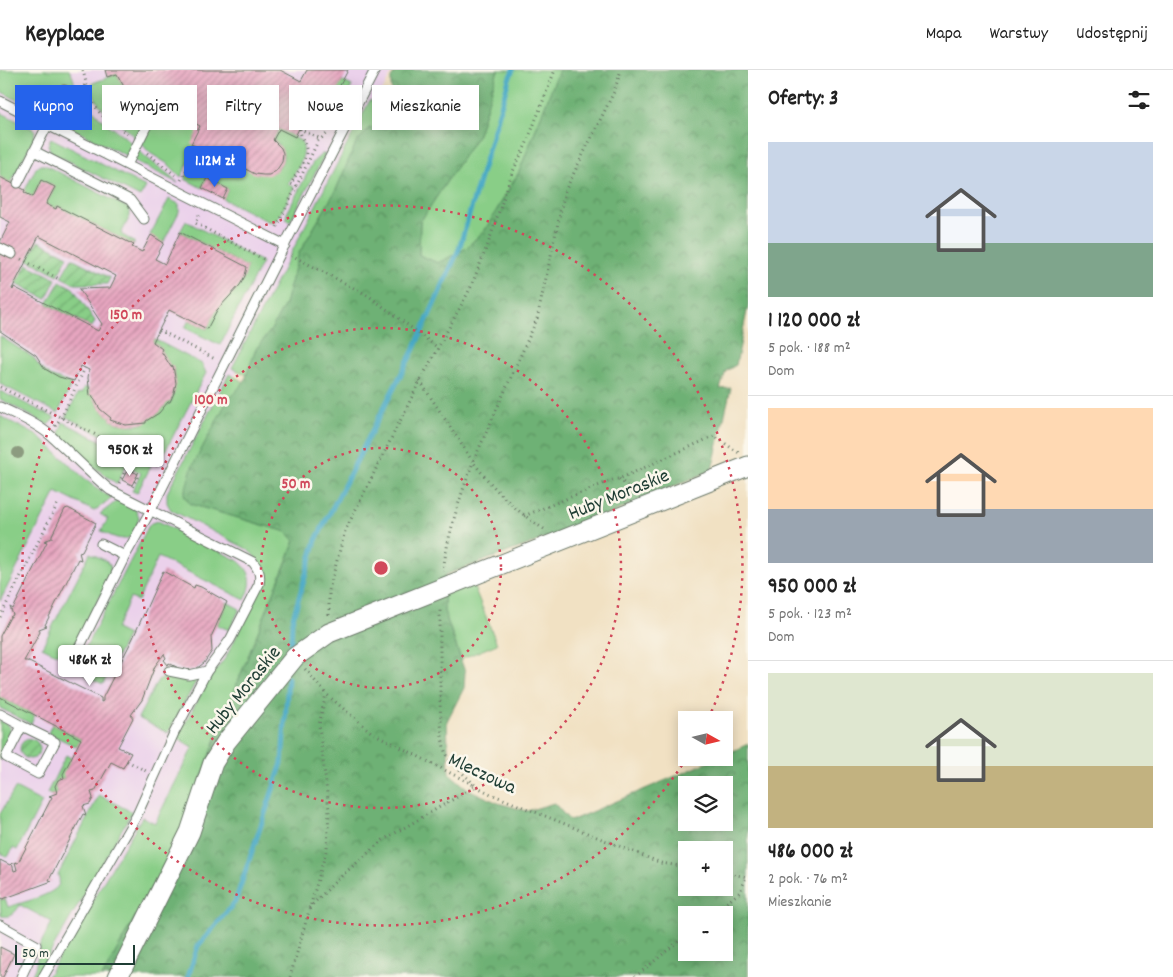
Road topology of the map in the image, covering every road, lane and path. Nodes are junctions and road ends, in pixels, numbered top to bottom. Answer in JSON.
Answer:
{"nodes":[{"id":1,"x":83,"y":70,"type":"edge"},
{"id":2,"x":375,"y":70,"type":"edge"},
{"id":3,"x":555,"y":70,"type":"edge"},
{"id":4,"x":621,"y":70,"type":"edge"},
{"id":5,"x":86,"y":82,"type":"junction"},
{"id":6,"x":0,"y":101,"type":"edge"},
{"id":7,"x":15,"y":109,"type":"edge"},
{"id":8,"x":45,"y":130,"type":"edge"},
{"id":9,"x":55,"y":130,"type":"edge"},
{"id":10,"x":145,"y":130,"type":"edge"},
{"id":11,"x":331,"y":131,"type":"dead end"},
{"id":12,"x":59,"y":132,"type":"junction"},
{"id":13,"x":321,"y":139,"type":"junction"},
{"id":14,"x":138,"y":144,"type":"junction"},
{"id":15,"x":198,"y":147,"type":"dead end"},
{"id":16,"x":34,"y":151,"type":"junction"},
{"id":17,"x":127,"y":165,"type":"junction"},
{"id":18,"x":18,"y":183,"type":"dead end"},
{"id":19,"x":297,"y":186,"type":"junction"},
{"id":20,"x":195,"y":212,"type":"dead end"},
{"id":21,"x":144,"y":220,"type":"dead end"},
{"id":22,"x":271,"y":238,"type":"junction"},
{"id":23,"x":283,"y":247,"type":"junction"},
{"id":24,"x":0,"y":248,"type":"edge"},
{"id":25,"x":12,"y":254,"type":"joint"},
{"id":26,"x":262,"y":257,"type":"junction"},
{"id":27,"x":267,"y":262,"type":"dead end"},
{"id":28,"x":59,"y":278,"type":"dead end"},
{"id":29,"x":159,"y":330,"type":"dead end"},
{"id":30,"x":438,"y":348,"type":"junction"},
{"id":31,"x":212,"y":367,"type":"dead end"},
{"id":32,"x":85,"y":368,"type":"dead end"},
{"id":33,"x":0,"y":387,"type":"edge"},
{"id":34,"x":0,"y":407,"type":"edge"},
{"id":35,"x":61,"y":418,"type":"junction"},
{"id":36,"x":49,"y":434,"type":"junction"},
{"id":37,"x":165,"y":459,"type":"dead end"},
{"id":38,"x":745,"y":460,"type":"edge"},
{"id":39,"x":114,"y":492,"type":"junction"},
{"id":40,"x":127,"y":498,"type":"junction"},
{"id":41,"x":58,"y":502,"type":"dead end"},
{"id":42,"x":151,"y":510,"type":"junction"},
{"id":43,"x":523,"y":516,"type":"junction"},
{"id":44,"x":562,"y":540,"type":"junction"},
{"id":45,"x":101,"y":544,"type":"dead end"},
{"id":46,"x":125,"y":556,"type":"junction"},
{"id":47,"x":0,"y":617,"type":"edge"},
{"id":48,"x":329,"y":633,"type":"junction"},
{"id":49,"x":295,"y":657,"type":"junction"},
{"id":50,"x":69,"y":668,"type":"dead end"},
{"id":51,"x":169,"y":671,"type":"dead end"},
{"id":52,"x":207,"y":671,"type":"junction"},
{"id":53,"x":326,"y":694,"type":"junction"},
{"id":54,"x":0,"y":714,"type":"edge"},
{"id":55,"x":22,"y":726,"type":"junction"},
{"id":56,"x":127,"y":761,"type":"dead end"},
{"id":57,"x":146,"y":771,"type":"dead end"},
{"id":58,"x":476,"y":786,"type":"junction"},
{"id":59,"x":678,"y":866,"type":"edge"},
{"id":60,"x":733,"y":875,"type":"edge"},
{"id":61,"x":747,"y":877,"type":"edge"},
{"id":62,"x":722,"y":906,"type":"edge"},
{"id":63,"x":309,"y":908,"type":"junction"},
{"id":64,"x":0,"y":925,"type":"edge"},
{"id":65,"x":678,"y":942,"type":"edge"},
{"id":66,"x":21,"y":977,"type":"edge"},
{"id":67,"x":43,"y":977,"type":"edge"},
{"id":68,"x":118,"y":977,"type":"edge"},
{"id":69,"x":290,"y":977,"type":"edge"},
{"id":70,"x":635,"y":977,"type":"edge"}],
"edges":[{"from":1,"to":5,"type":"path"},
{"from":2,"to":23,"type":"lane"},
{"from":3,"to":30,"type":"path"},
{"from":4,"to":43,"type":"path"},
{"from":5,"to":12,"type":"path"},
{"from":5,"to":14,"type":"path"},
{"from":6,"to":7,"type":"lane"},
{"from":8,"to":16,"type":"lane"},
{"from":9,"to":12,"type":"lane"},
{"from":10,"to":14,"type":"lane"},
{"from":11,"to":13,"type":"path"},
{"from":12,"to":17,"type":"lane"},
{"from":13,"to":19,"type":"path"},
{"from":13,"to":19,"type":"path"},
{"from":14,"to":15,"type":"path"},
{"from":14,"to":17,"type":"lane"},
{"from":16,"to":18,"type":"lane"},
{"from":16,"to":21,"type":"lane"},
{"from":17,"to":22,"type":"lane"},
{"from":19,"to":22,"type":"path"},
{"from":20,"to":26,"type":"path"},
{"from":22,"to":23,"type":"lane"},
{"from":22,"to":26,"type":"path"},
{"from":23,"to":30,"type":"path"},
{"from":23,"to":42,"type":"lane"},
{"from":24,"to":25,"type":"lane"},
{"from":25,"to":28,"type":"path"},
{"from":26,"to":27,"type":"path"},
{"from":29,"to":31,"type":"path"},
{"from":30,"to":48,"type":"path"},
{"from":32,"to":35,"type":"path"},
{"from":33,"to":35,"type":"path"},
{"from":34,"to":36,"type":"lane"},
{"from":35,"to":36,"type":"path"},
{"from":35,"to":37,"type":"path"},
{"from":36,"to":39,"type":"lane"},
{"from":38,"to":43,"type":"path"},
{"from":38,"to":44,"type":"street","name":"Huby Moraskie"},
{"from":39,"to":40,"type":"lane"},
{"from":39,"to":40,"type":"path"},
{"from":40,"to":42,"type":"lane"},
{"from":41,"to":47,"type":"path"},
{"from":42,"to":46,"type":"lane"},
{"from":42,"to":52,"type":"lane"},
{"from":43,"to":44,"type":"path"},
{"from":44,"to":48,"type":"street","name":"Huby Moraskie"},
{"from":45,"to":46,"type":"lane"},
{"from":46,"to":50,"type":"lane"},
{"from":48,"to":49,"type":"street","name":"Huby Moraskie"},
{"from":49,"to":53,"type":"path","name":"Mleczowa"},
{"from":49,"to":68,"type":"street","name":"Huby Moraskie"},
{"from":51,"to":52,"type":"lane"},
{"from":52,"to":67,"type":"lane"},
{"from":53,"to":58,"type":"path","name":"Mleczowa"},
{"from":53,"to":63,"type":"path"},
{"from":54,"to":55,"type":"lane"},
{"from":55,"to":55,"type":"lane"},
{"from":56,"to":57,"type":"path"},
{"from":58,"to":59,"type":"path","name":"Mleczowa"},
{"from":58,"to":63,"type":"path"},
{"from":60,"to":61,"type":"path"},
{"from":61,"to":62,"type":"path"},
{"from":63,"to":69,"type":"path"},
{"from":64,"to":66,"type":"lane"},
{"from":65,"to":70,"type":"path"}]}
